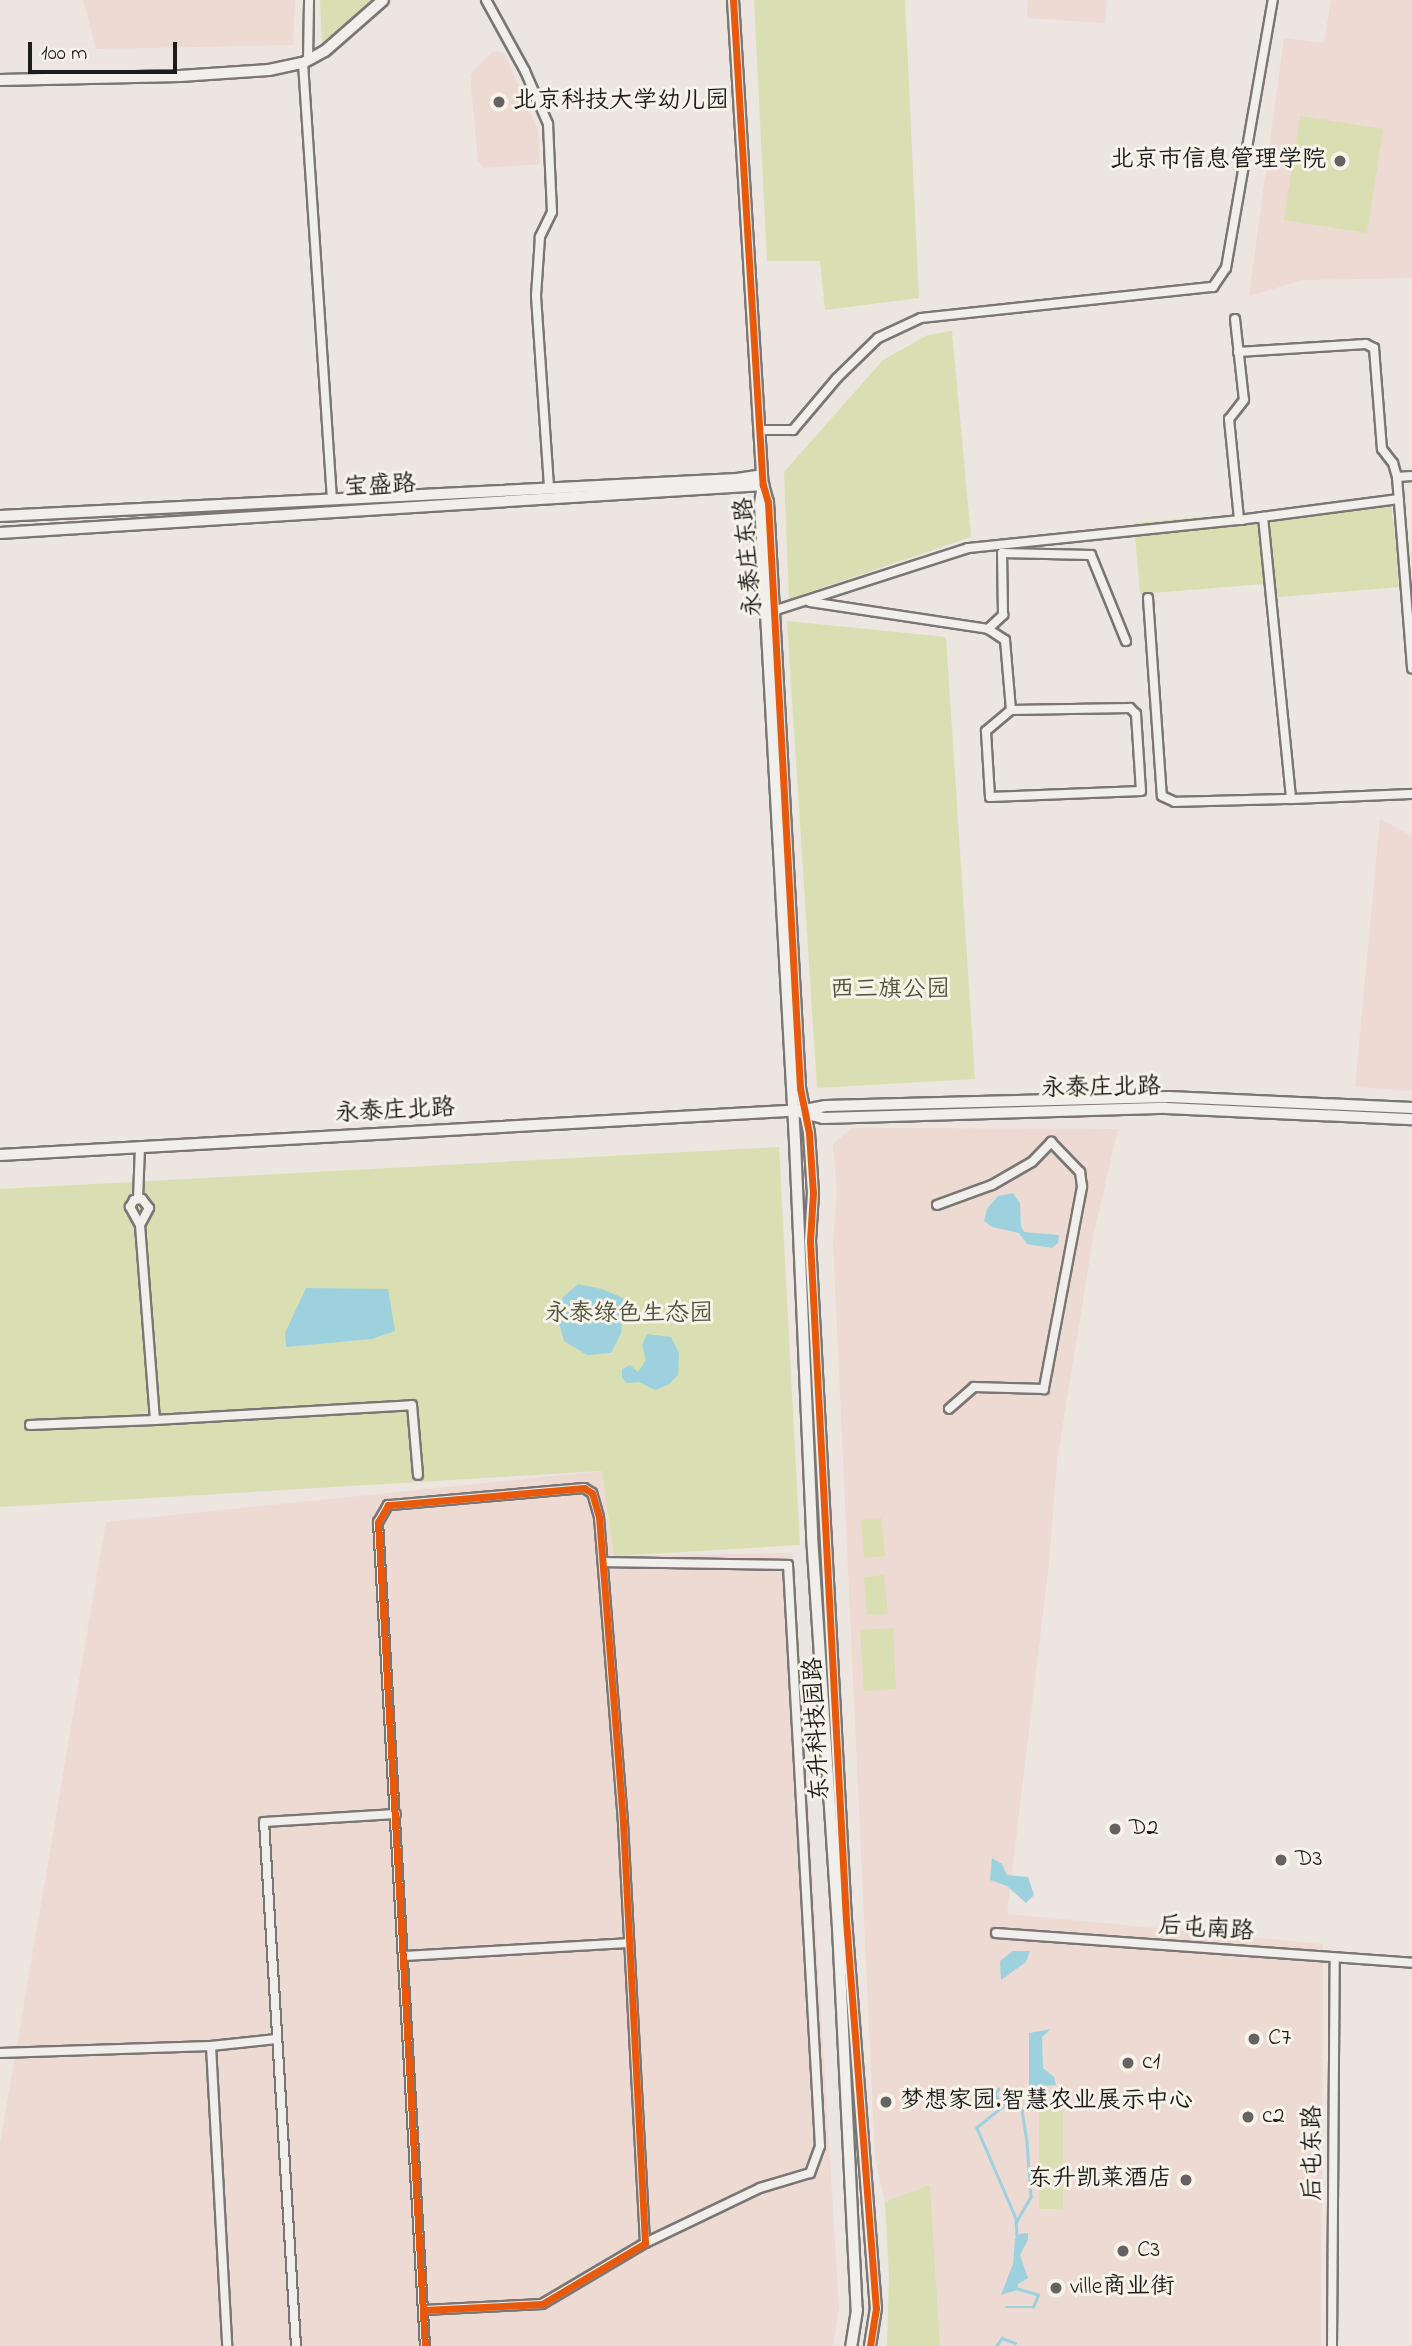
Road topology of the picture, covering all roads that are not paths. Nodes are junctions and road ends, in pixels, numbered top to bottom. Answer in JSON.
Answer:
{"nodes":[{"id":1,"x":309,"y":0,"type":"edge"},
{"id":2,"x":383,"y":0,"type":"edge"},
{"id":3,"x":486,"y":0,"type":"edge"},
{"id":4,"x":733,"y":0,"type":"edge"},
{"id":5,"x":1273,"y":0,"type":"edge"},
{"id":6,"x":306,"y":62,"type":"junction"},
{"id":7,"x":0,"y":80,"type":"edge"},
{"id":8,"x":1235,"y":319,"type":"dead end"},
{"id":9,"x":1238,"y":352,"type":"junction"},
{"id":10,"x":760,"y":430,"type":"junction"},
{"id":11,"x":1412,"y":476,"type":"edge"},
{"id":12,"x":1397,"y":477,"type":"junction"},
{"id":13,"x":763,"y":480,"type":"junction"},
{"id":14,"x":549,"y":487,"type":"junction"},
{"id":15,"x":1399,"y":499,"type":"junction"},
{"id":16,"x":332,"y":500,"type":"junction"},
{"id":17,"x":0,"y":516,"type":"edge"},
{"id":18,"x":1239,"y":520,"type":"junction"},
{"id":19,"x":0,"y":533,"type":"edge"},
{"id":20,"x":1148,"y":598,"type":"dead end"},
{"id":21,"x":988,"y":629,"type":"junction"},
{"id":22,"x":1126,"y":641,"type":"dead end"},
{"id":23,"x":1412,"y":668,"type":"edge"},
{"id":24,"x":1011,"y":710,"type":"junction"},
{"id":25,"x":1412,"y":794,"type":"edge"},
{"id":26,"x":1291,"y":799,"type":"junction"},
{"id":27,"x":1412,"y":1108,"type":"edge"},
{"id":28,"x":792,"y":1111,"type":"junction"},
{"id":29,"x":805,"y":1112,"type":"junction"},
{"id":30,"x":1412,"y":1119,"type":"edge"},
{"id":31,"x":140,"y":1148,"type":"junction"},
{"id":32,"x":0,"y":1154,"type":"edge"},
{"id":33,"x":138,"y":1199,"type":"junction"},
{"id":34,"x":937,"y":1205,"type":"dead end"},
{"id":35,"x":140,"y":1225,"type":"junction"},
{"id":36,"x":949,"y":1409,"type":"dead end"},
{"id":37,"x":155,"y":1420,"type":"junction"},
{"id":38,"x":30,"y":1425,"type":"dead end"},
{"id":39,"x":418,"y":1475,"type":"dead end"},
{"id":40,"x":603,"y":1562,"type":"junction"},
{"id":41,"x":396,"y":1814,"type":"junction"},
{"id":42,"x":996,"y":1933,"type":"dead end"},
{"id":43,"x":628,"y":1942,"type":"junction"},
{"id":44,"x":404,"y":1955,"type":"junction"},
{"id":45,"x":1335,"y":1959,"type":"junction"},
{"id":46,"x":1412,"y":1963,"type":"edge"},
{"id":47,"x":277,"y":2039,"type":"junction"},
{"id":48,"x":211,"y":2046,"type":"junction"},
{"id":49,"x":0,"y":2053,"type":"edge"},
{"id":50,"x":645,"y":2243,"type":"junction"},
{"id":51,"x":424,"y":2310,"type":"junction"},
{"id":52,"x":227,"y":2346,"type":"edge"},
{"id":53,"x":296,"y":2346,"type":"edge"},
{"id":54,"x":425,"y":2346,"type":"edge"},
{"id":55,"x":851,"y":2346,"type":"edge"},
{"id":56,"x":870,"y":2346,"type":"edge"},
{"id":57,"x":1332,"y":2346,"type":"edge"}],
"edges":[{"from":1,"to":6,"type":"street"},
{"from":2,"to":6,"type":"street"},
{"from":3,"to":14,"type":"street"},
{"from":4,"to":10,"type":"street","name":"永泰庄东路"},
{"from":5,"to":10,"type":"street"},
{"from":6,"to":7,"type":"street"},
{"from":6,"to":16,"type":"street"},
{"from":8,"to":9,"type":"street"},
{"from":9,"to":12,"type":"street"},
{"from":9,"to":18,"type":"street"},
{"from":10,"to":13,"type":"street","name":"永泰庄东路"},
{"from":11,"to":12,"type":"street"},
{"from":12,"to":15,"type":"street"},
{"from":13,"to":14,"type":"street","name":"宝盛路"},
{"from":13,"to":19,"type":"street","name":"宝盛路"},
{"from":13,"to":28,"type":"street","name":"永泰庄东路"},
{"from":13,"to":29,"type":"street","name":"永泰庄东路"},
{"from":14,"to":16,"type":"street","name":"宝盛路"},
{"from":15,"to":18,"type":"street"},
{"from":15,"to":23,"type":"street"},
{"from":16,"to":17,"type":"street","name":"宝盛路"},
{"from":18,"to":21,"type":"street"},
{"from":18,"to":26,"type":"street"},
{"from":20,"to":26,"type":"street"},
{"from":21,"to":22,"type":"street"},
{"from":21,"to":24,"type":"street"},
{"from":24,"to":24,"type":"street"},
{"from":25,"to":26,"type":"street"},
{"from":27,"to":29,"type":"street","name":"永泰庄北路"},
{"from":28,"to":29,"type":"street","name":"永泰庄北路"},
{"from":28,"to":31,"type":"street","name":"永泰庄北路"},
{"from":28,"to":55,"type":"street","name":"东升科技园路"},
{"from":29,"to":30,"type":"street","name":"永泰庄北路"},
{"from":29,"to":56,"type":"street","name":"东升科技园路"},
{"from":31,"to":32,"type":"street","name":"永泰庄北路"},
{"from":31,"to":33,"type":"street"},
{"from":33,"to":35,"type":"street"},
{"from":33,"to":35,"type":"street"},
{"from":34,"to":36,"type":"street"},
{"from":35,"to":37,"type":"street"},
{"from":37,"to":38,"type":"street"},
{"from":37,"to":39,"type":"street"},
{"from":40,"to":41,"type":"street"},
{"from":40,"to":43,"type":"street"},
{"from":40,"to":50,"type":"street"},
{"from":41,"to":44,"type":"street"},
{"from":41,"to":47,"type":"street"},
{"from":42,"to":45,"type":"street","name":"后屯南路"},
{"from":43,"to":44,"type":"street"},
{"from":43,"to":50,"type":"street"},
{"from":44,"to":51,"type":"street"},
{"from":45,"to":46,"type":"street","name":"后屯南路"},
{"from":45,"to":57,"type":"street","name":"后屯东路"},
{"from":47,"to":48,"type":"street"},
{"from":47,"to":53,"type":"street"},
{"from":48,"to":49,"type":"street"},
{"from":48,"to":52,"type":"street"},
{"from":50,"to":51,"type":"street"},
{"from":51,"to":54,"type":"street"}]}
